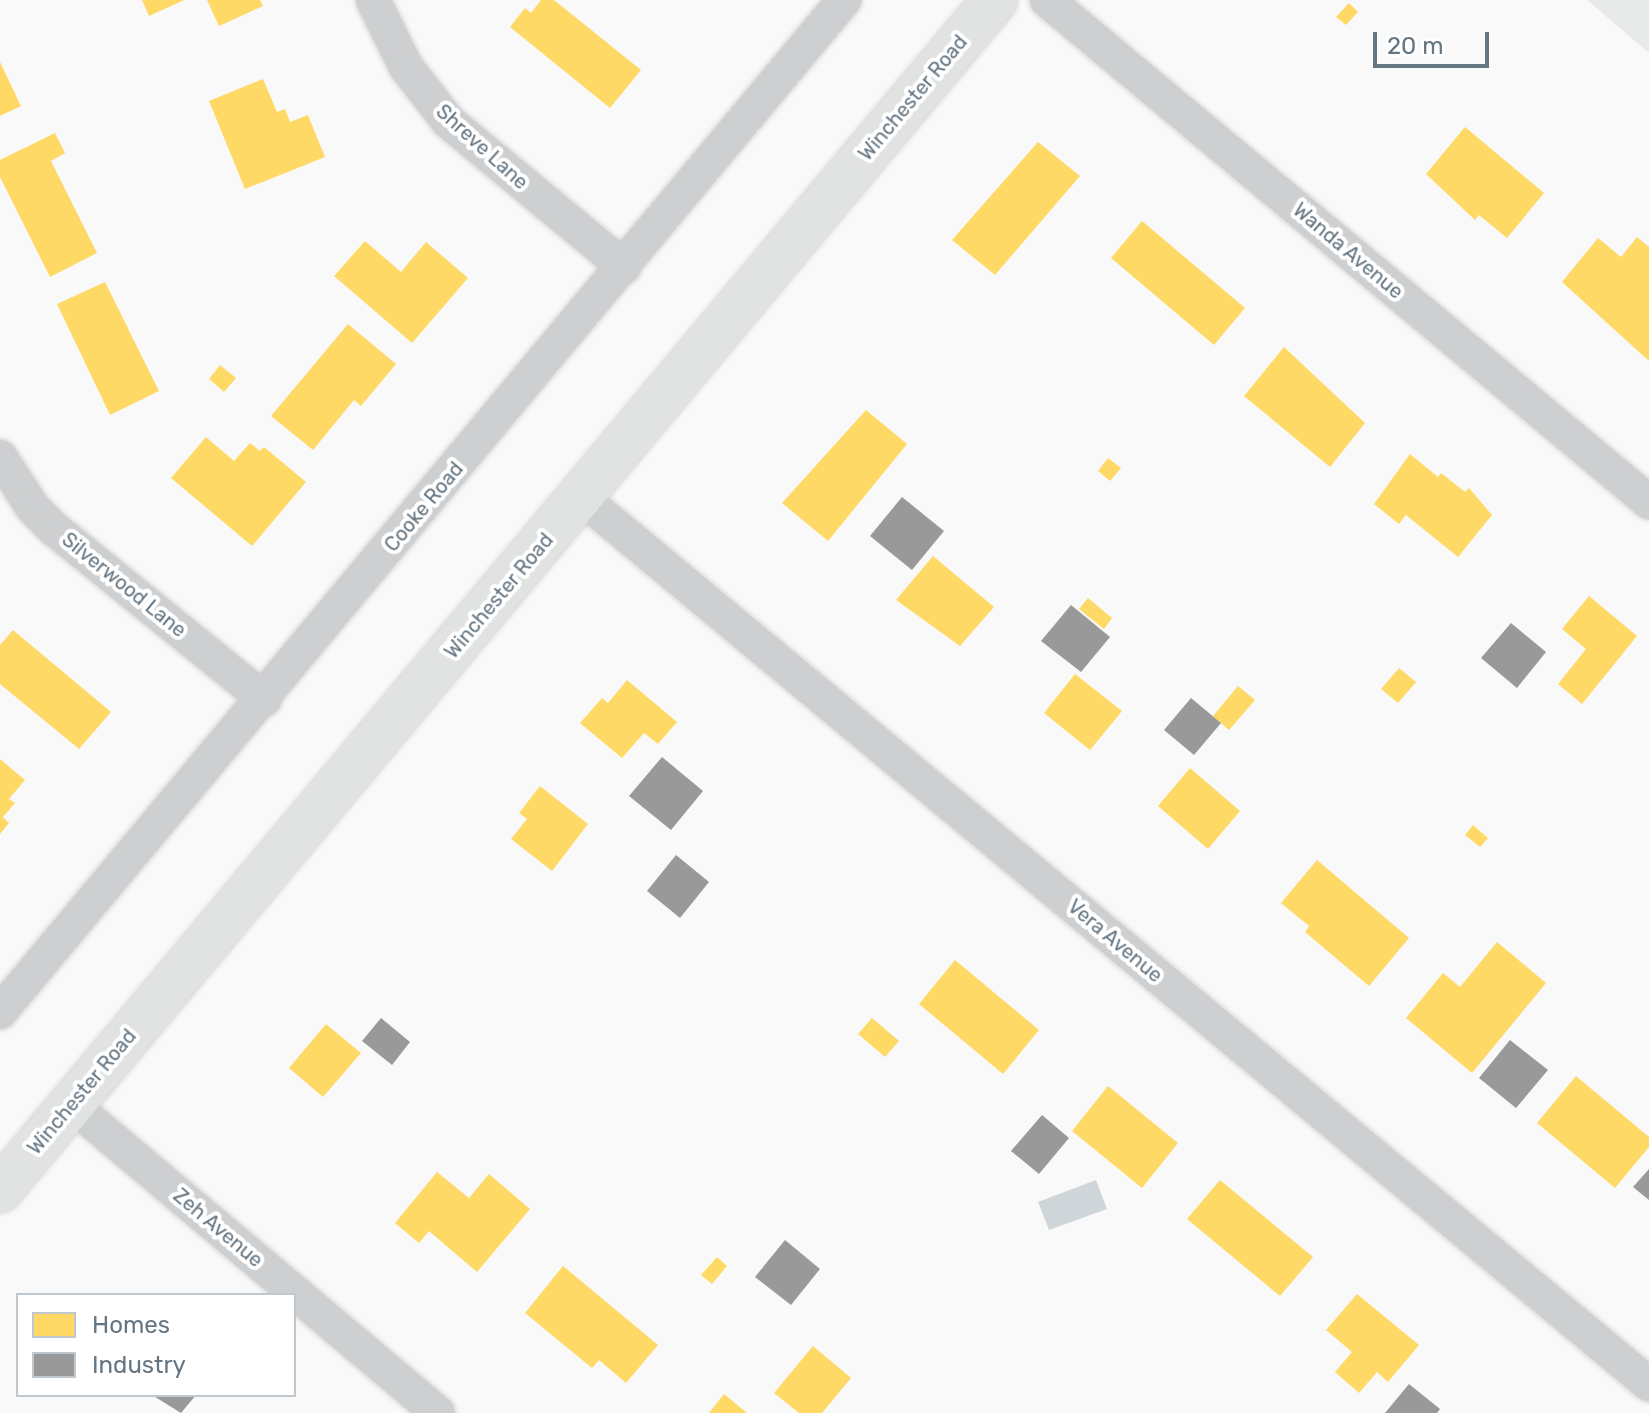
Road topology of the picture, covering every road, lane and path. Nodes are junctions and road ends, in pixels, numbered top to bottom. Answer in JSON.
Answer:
{"nodes":[{"id":1,"x":373,"y":0,"type":"edge"},
{"id":2,"x":844,"y":0,"type":"edge"},
{"id":3,"x":995,"y":0,"type":"edge"},
{"id":4,"x":1047,"y":0,"type":"edge"},
{"id":5,"x":624,"y":267,"type":"junction"},
{"id":6,"x":0,"y":457,"type":"edge"},
{"id":7,"x":582,"y":498,"type":"junction"},
{"id":8,"x":1649,"y":502,"type":"edge"},
{"id":9,"x":264,"y":699,"type":"junction"},
{"id":10,"x":0,"y":1012,"type":"edge"},
{"id":11,"x":72,"y":1105,"type":"junction"},
{"id":12,"x":0,"y":1190,"type":"edge"},
{"id":13,"x":295,"y":1293,"type":"edge"},
{"id":14,"x":296,"y":1294,"type":"edge"},
{"id":15,"x":1649,"y":1384,"type":"edge"},
{"id":16,"x":438,"y":1413,"type":"edge"}],
"edges":[{"from":1,"to":5,"type":"street","name":"Shreve Lane"},
{"from":2,"to":5,"type":"street","name":"Cooke Road"},
{"from":3,"to":7,"type":"main road","name":"Winchester Road"},
{"from":4,"to":8,"type":"street","name":"Wanda Avenue"},
{"from":5,"to":9,"type":"street","name":"Cooke Road"},
{"from":6,"to":9,"type":"street","name":"Silverwood Lane"},
{"from":7,"to":11,"type":"main road","name":"Winchester Road"},
{"from":7,"to":15,"type":"street","name":"Vera Avenue"},
{"from":9,"to":10,"type":"street","name":"Cooke Road"},
{"from":11,"to":12,"type":"main road","name":"Winchester Road"},
{"from":11,"to":13,"type":"street","name":"Zeh Avenue"},
{"from":14,"to":16,"type":"street","name":"Zeh Avenue"}]}
